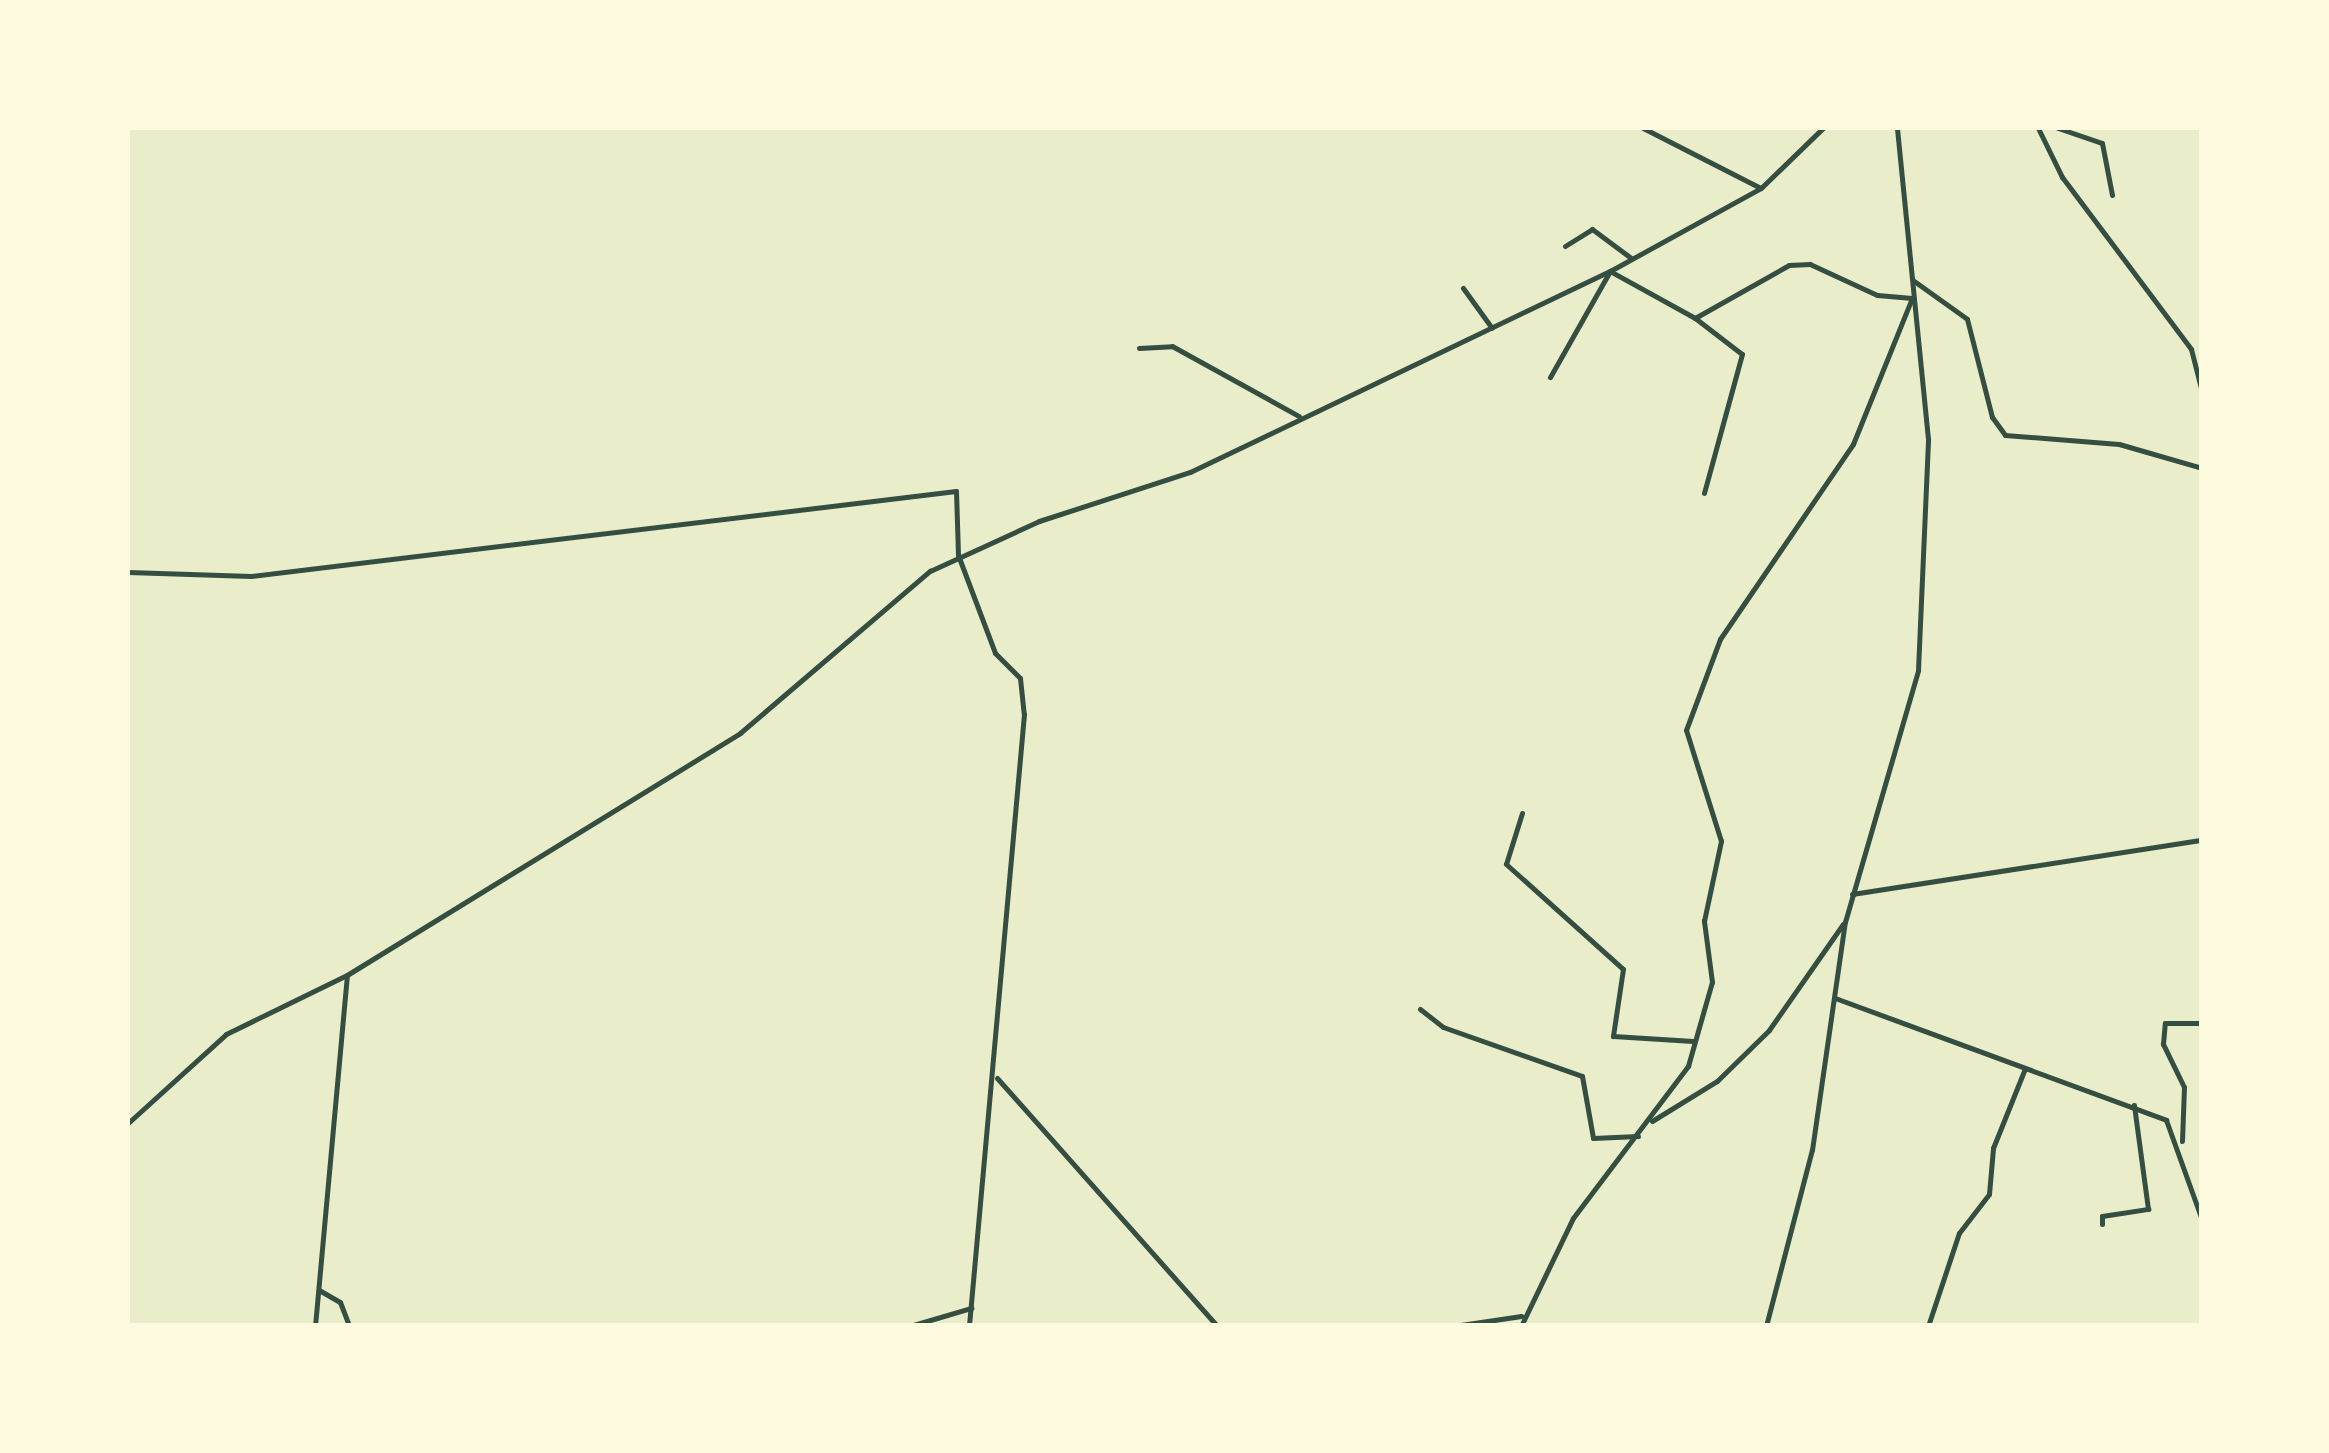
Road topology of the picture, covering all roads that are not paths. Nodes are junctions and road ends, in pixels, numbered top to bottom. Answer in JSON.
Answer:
{"nodes":[{"id":1,"x":1643,"y":128,"type":"edge"},
{"id":2,"x":1823,"y":128,"type":"edge"},
{"id":3,"x":1897,"y":128,"type":"edge"},
{"id":4,"x":2038,"y":128,"type":"edge"},
{"id":5,"x":2058,"y":128,"type":"edge"},
{"id":6,"x":1760,"y":188,"type":"junction"},
{"id":7,"x":2112,"y":195,"type":"dead end"},
{"id":8,"x":1565,"y":246,"type":"dead end"},
{"id":9,"x":1631,"y":258,"type":"junction"},
{"id":10,"x":1610,"y":271,"type":"junction"},
{"id":11,"x":1914,"y":281,"type":"junction"},
{"id":12,"x":1462,"y":288,"type":"dead end"},
{"id":13,"x":1912,"y":298,"type":"junction"},
{"id":14,"x":1695,"y":318,"type":"junction"},
{"id":15,"x":1492,"y":328,"type":"junction"},
{"id":16,"x":1139,"y":348,"type":"dead end"},
{"id":17,"x":1550,"y":377,"type":"dead end"},
{"id":18,"x":2202,"y":392,"type":"edge"},
{"id":19,"x":1299,"y":416,"type":"junction"},
{"id":20,"x":2202,"y":468,"type":"edge"},
{"id":21,"x":1704,"y":493,"type":"dead end"},
{"id":22,"x":958,"y":556,"type":"junction"},
{"id":23,"x":128,"y":572,"type":"edge"},
{"id":24,"x":2202,"y":734,"type":"edge"},
{"id":25,"x":2202,"y":774,"type":"edge"},
{"id":26,"x":1522,"y":813,"type":"dead end"},
{"id":27,"x":2202,"y":840,"type":"edge"},
{"id":28,"x":1852,"y":894,"type":"junction"},
{"id":29,"x":1845,"y":922,"type":"junction"},
{"id":30,"x":347,"y":976,"type":"junction"},
{"id":31,"x":1835,"y":998,"type":"junction"},
{"id":32,"x":1420,"y":1009,"type":"dead end"},
{"id":33,"x":2202,"y":1023,"type":"edge"},
{"id":34,"x":1693,"y":1041,"type":"junction"},
{"id":35,"x":2024,"y":1070,"type":"junction"},
{"id":36,"x":995,"y":1076,"type":"junction"},
{"id":37,"x":2134,"y":1104,"type":"junction"},
{"id":38,"x":1648,"y":1123,"type":"junction"},
{"id":39,"x":128,"y":1124,"type":"edge"},
{"id":40,"x":1638,"y":1136,"type":"junction"},
{"id":41,"x":2182,"y":1144,"type":"junction"},
{"id":42,"x":2202,"y":1220,"type":"edge"},
{"id":43,"x":2102,"y":1224,"type":"dead end"},
{"id":44,"x":320,"y":1290,"type":"junction"},
{"id":45,"x":971,"y":1308,"type":"junction"},
{"id":46,"x":1521,"y":1316,"type":"junction"},
{"id":47,"x":314,"y":1326,"type":"edge"},
{"id":48,"x":350,"y":1326,"type":"edge"},
{"id":49,"x":910,"y":1326,"type":"edge"},
{"id":50,"x":969,"y":1326,"type":"edge"},
{"id":51,"x":1217,"y":1326,"type":"edge"},
{"id":52,"x":1454,"y":1326,"type":"edge"},
{"id":53,"x":1521,"y":1326,"type":"edge"},
{"id":54,"x":1766,"y":1326,"type":"edge"},
{"id":55,"x":1928,"y":1326,"type":"edge"}],
"edges":[{"from":1,"to":6,"type":"street"},
{"from":2,"to":6,"type":"street"},
{"from":3,"to":11,"type":"street"},
{"from":4,"to":18,"type":"street"},
{"from":5,"to":7,"type":"street"},
{"from":6,"to":9,"type":"street"},
{"from":8,"to":9,"type":"street"},
{"from":9,"to":10,"type":"street"},
{"from":10,"to":14,"type":"street"},
{"from":10,"to":15,"type":"street"},
{"from":10,"to":17,"type":"street"},
{"from":11,"to":13,"type":"street"},
{"from":11,"to":20,"type":"street"},
{"from":12,"to":15,"type":"street"},
{"from":13,"to":14,"type":"street"},
{"from":13,"to":28,"type":"street"},
{"from":13,"to":34,"type":"street"},
{"from":14,"to":21,"type":"street"},
{"from":15,"to":19,"type":"street"},
{"from":16,"to":19,"type":"street"},
{"from":19,"to":22,"type":"street"},
{"from":22,"to":23,"type":"street"},
{"from":22,"to":30,"type":"street"},
{"from":22,"to":36,"type":"street"},
{"from":24,"to":25,"type":"street"},
{"from":26,"to":34,"type":"street"},
{"from":27,"to":28,"type":"street"},
{"from":28,"to":29,"type":"street"},
{"from":29,"to":31,"type":"street"},
{"from":29,"to":38,"type":"street"},
{"from":30,"to":39,"type":"street"},
{"from":30,"to":44,"type":"street"},
{"from":31,"to":35,"type":"street"},
{"from":31,"to":54,"type":"street"},
{"from":32,"to":40,"type":"street"},
{"from":33,"to":41,"type":"street"},
{"from":34,"to":38,"type":"street"},
{"from":35,"to":37,"type":"street"},
{"from":35,"to":55,"type":"street"},
{"from":36,"to":45,"type":"street"},
{"from":36,"to":51,"type":"street"},
{"from":37,"to":41,"type":"street"},
{"from":37,"to":43,"type":"street"},
{"from":38,"to":40,"type":"street"},
{"from":40,"to":46,"type":"street"},
{"from":41,"to":42,"type":"street"},
{"from":44,"to":47,"type":"street"},
{"from":44,"to":48,"type":"street"},
{"from":45,"to":49,"type":"street"},
{"from":45,"to":50,"type":"street"},
{"from":46,"to":52,"type":"street"},
{"from":46,"to":53,"type":"street"}]}
